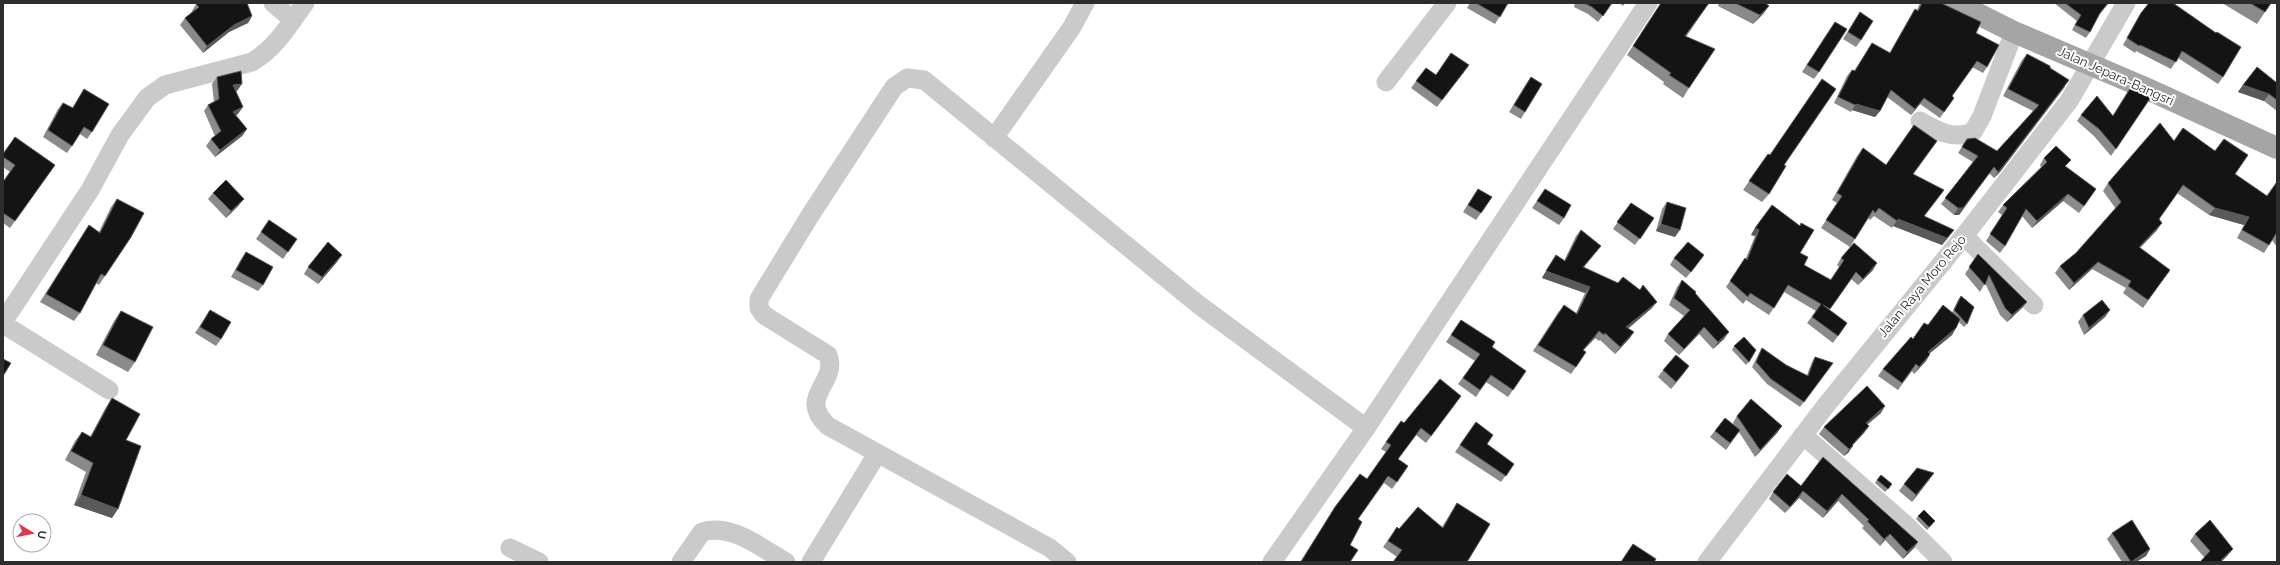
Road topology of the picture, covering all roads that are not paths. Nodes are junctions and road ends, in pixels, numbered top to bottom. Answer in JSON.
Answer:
{"nodes":[{"id":1,"x":273,"y":3,"type":"edge"},
{"id":2,"x":305,"y":3,"type":"edge"},
{"id":3,"x":1085,"y":3,"type":"edge"},
{"id":4,"x":1446,"y":3,"type":"edge"},
{"id":5,"x":1648,"y":3,"type":"edge"},
{"id":6,"x":2126,"y":3,"type":"edge"},
{"id":7,"x":1965,"y":5,"type":"edge"},
{"id":8,"x":293,"y":20,"type":"junction"},
{"id":9,"x":2014,"y":32,"type":"junction"},
{"id":10,"x":2092,"y":64,"type":"junction"},
{"id":11,"x":1386,"y":82,"type":"dead end"},
{"id":12,"x":1920,"y":121,"type":"dead end"},
{"id":13,"x":994,"y":138,"type":"junction"},
{"id":14,"x":2277,"y":148,"type":"edge"},
{"id":15,"x":1964,"y":236,"type":"junction"},
{"id":16,"x":2034,"y":305,"type":"dead end"},
{"id":17,"x":3,"y":316,"type":"edge"},
{"id":18,"x":3,"y":324,"type":"edge"},
{"id":19,"x":109,"y":390,"type":"dead end"},
{"id":20,"x":1366,"y":428,"type":"junction"},
{"id":21,"x":1803,"y":435,"type":"junction"},
{"id":22,"x":877,"y":454,"type":"junction"},
{"id":23,"x":510,"y":548,"type":"dead end"},
{"id":24,"x":539,"y":562,"type":"edge"},
{"id":25,"x":681,"y":562,"type":"edge"},
{"id":26,"x":786,"y":562,"type":"edge"},
{"id":27,"x":811,"y":562,"type":"edge"},
{"id":28,"x":1067,"y":562,"type":"edge"},
{"id":29,"x":1272,"y":562,"type":"edge"},
{"id":30,"x":1707,"y":562,"type":"edge"},
{"id":31,"x":1943,"y":562,"type":"edge"}],
"edges":[{"from":1,"to":8,"type":"street"},
{"from":2,"to":8,"type":"street"},
{"from":3,"to":13,"type":"street"},
{"from":4,"to":11,"type":"street"},
{"from":5,"to":20,"type":"street"},
{"from":6,"to":10,"type":"street","name":"Jalan Raya Moro Rejo"},
{"from":7,"to":9,"type":"main road","name":"Jalan Jepara-Bangsri"},
{"from":8,"to":17,"type":"street"},
{"from":9,"to":10,"type":"main road","name":"Jalan Jepara-Bangsri"},
{"from":9,"to":12,"type":"street"},
{"from":10,"to":14,"type":"main road","name":"Jalan Jepara-Bangsri"},
{"from":10,"to":15,"type":"street","name":"Jalan Raya Moro Rejo"},
{"from":13,"to":20,"type":"street"},
{"from":13,"to":22,"type":"street"},
{"from":15,"to":16,"type":"street"},
{"from":15,"to":21,"type":"street","name":"Jalan Raya Moro Rejo"},
{"from":18,"to":19,"type":"street"},
{"from":20,"to":29,"type":"street"},
{"from":21,"to":30,"type":"street","name":"Jalan Raya Moro Rejo"},
{"from":21,"to":31,"type":"street"},
{"from":22,"to":27,"type":"street"},
{"from":22,"to":28,"type":"street"},
{"from":23,"to":24,"type":"street"},
{"from":25,"to":26,"type":"street"}]}
